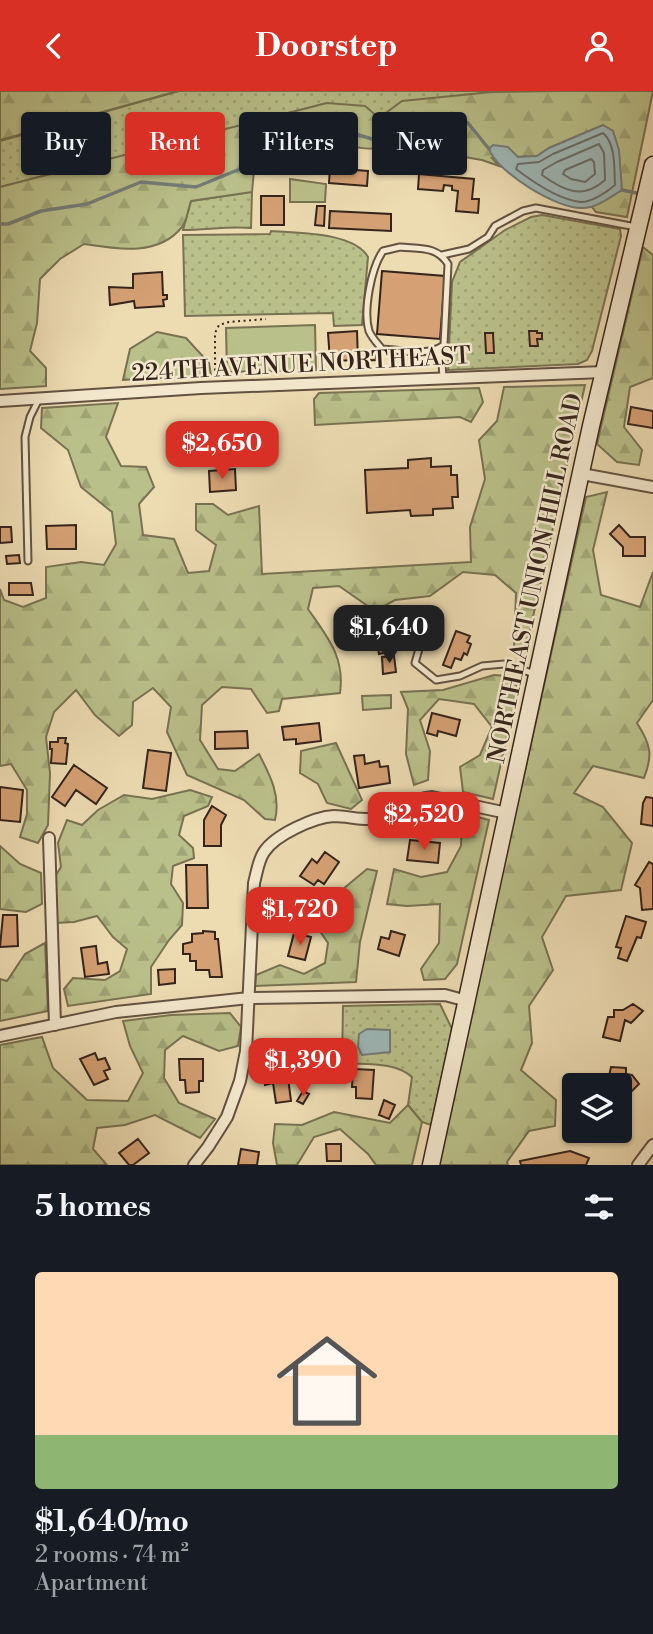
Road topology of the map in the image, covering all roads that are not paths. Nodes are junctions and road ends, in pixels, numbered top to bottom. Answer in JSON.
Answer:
{"nodes":[{"id":1,"x":653,"y":170,"type":"edge"},
{"id":2,"x":639,"y":228,"type":"junction"},
{"id":3,"x":442,"y":255,"type":"junction"},
{"id":4,"x":436,"y":350,"type":"junction"},
{"id":5,"x":604,"y":372,"type":"junction"},
{"id":6,"x":443,"y":378,"type":"junction"},
{"id":7,"x":39,"y":398,"type":"junction"},
{"id":8,"x":0,"y":401,"type":"edge"},
{"id":9,"x":582,"y":474,"type":"junction"},
{"id":10,"x":653,"y":487,"type":"edge"},
{"id":11,"x":28,"y":561,"type":"dead end"},
{"id":12,"x":429,"y":627,"type":"dead end"},
{"id":13,"x":538,"y":674,"type":"junction"},
{"id":14,"x":508,"y":813,"type":"junction"},
{"id":15,"x":49,"y":838,"type":"dead end"},
{"id":16,"x":249,"y":998,"type":"junction"},
{"id":17,"x":467,"y":1001,"type":"junction"},
{"id":18,"x":55,"y":1025,"type":"junction"},
{"id":19,"x":0,"y":1036,"type":"edge"},
{"id":20,"x":653,"y":1145,"type":"edge"},
{"id":21,"x":194,"y":1165,"type":"edge"},
{"id":22,"x":431,"y":1165,"type":"edge"},
{"id":23,"x":638,"y":1165,"type":"edge"}],
"edges":[{"from":1,"to":2,"type":"street","name":"NORTHEAST UNION HILL ROAD"},
{"from":2,"to":3,"type":"lane"},
{"from":2,"to":5,"type":"street","name":"NORTHEAST UNION HILL ROAD"},
{"from":3,"to":4,"type":"lane"},
{"from":3,"to":4,"type":"lane"},
{"from":4,"to":6,"type":"lane"},
{"from":5,"to":6,"type":"street","name":"224TH AVENUE NORTHEAST"},
{"from":5,"to":9,"type":"street","name":"NORTHEAST UNION HILL ROAD"},
{"from":6,"to":7,"type":"street","name":"224TH AVENUE NORTHEAST"},
{"from":7,"to":8,"type":"street","name":"224TH AVENUE NORTHEAST"},
{"from":7,"to":11,"type":"lane"},
{"from":9,"to":10,"type":"street"},
{"from":9,"to":13,"type":"street","name":"NORTHEAST UNION HILL ROAD"},
{"from":12,"to":13,"type":"lane"},
{"from":13,"to":14,"type":"street","name":"NORTHEAST UNION HILL ROAD"},
{"from":14,"to":16,"type":"street"},
{"from":14,"to":17,"type":"street","name":"NORTHEAST UNION HILL ROAD"},
{"from":15,"to":18,"type":"street"},
{"from":16,"to":17,"type":"street"},
{"from":16,"to":18,"type":"street"},
{"from":16,"to":21,"type":"street"},
{"from":17,"to":22,"type":"street","name":"NORTHEAST UNION HILL ROAD"},
{"from":18,"to":19,"type":"street"},
{"from":20,"to":23,"type":"street"}]}
